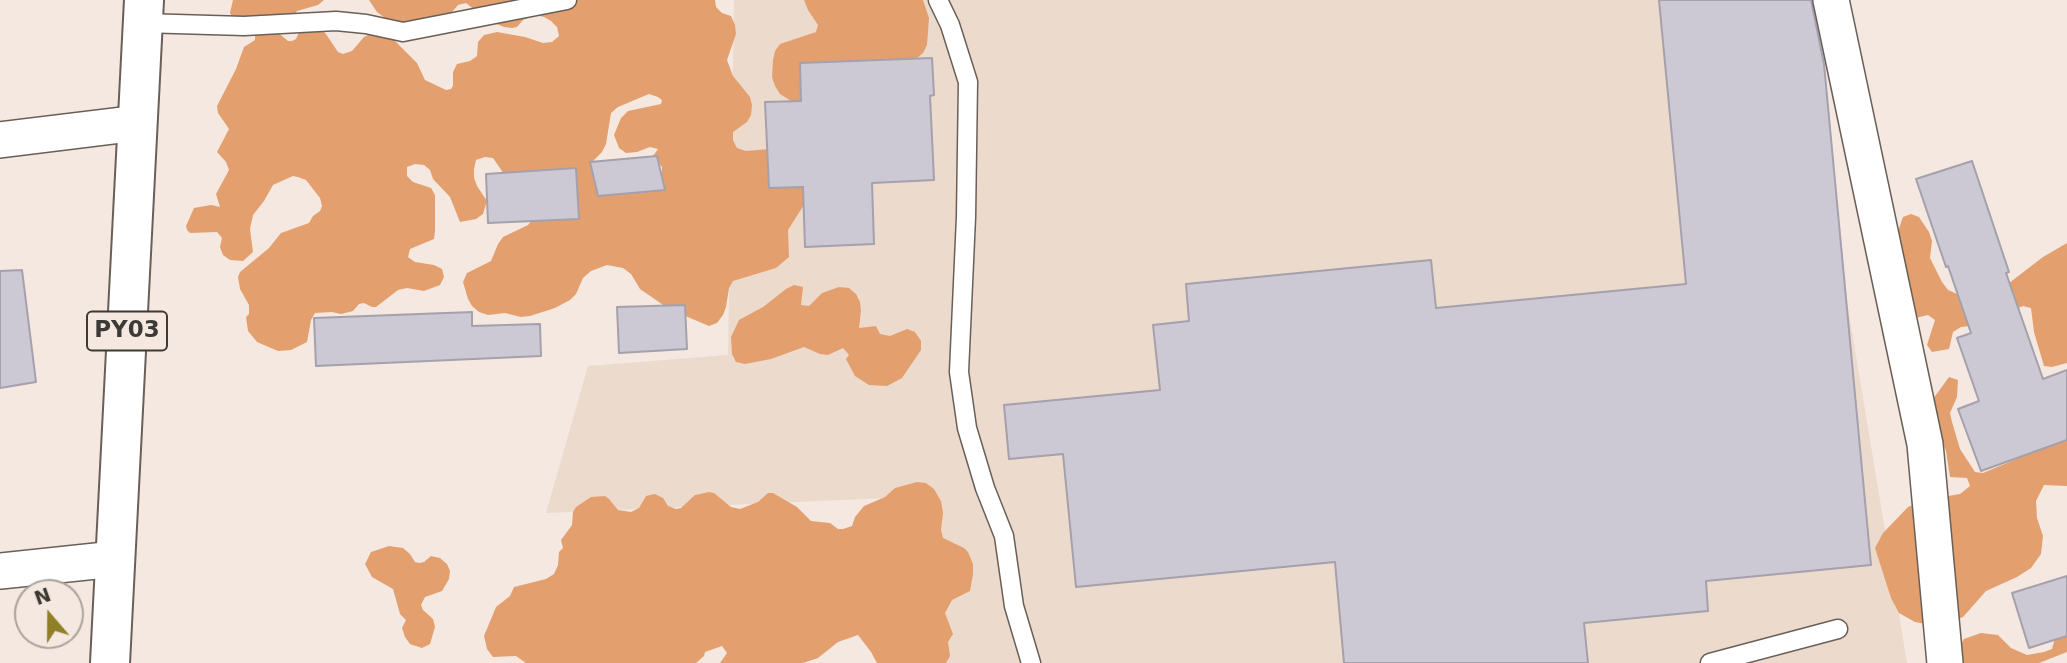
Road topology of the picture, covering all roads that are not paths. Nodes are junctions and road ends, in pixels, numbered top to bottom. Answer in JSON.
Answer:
{"nodes":[{"id":1,"x":567,"y":0,"type":"edge"},
{"id":2,"x":938,"y":0,"type":"edge"},
{"id":3,"x":1830,"y":0,"type":"edge"},
{"id":4,"x":143,"y":11,"type":"edge"},
{"id":5,"x":138,"y":123,"type":"junction"},
{"id":6,"x":0,"y":140,"type":"edge"},
{"id":7,"x":115,"y":559,"type":"junction"},
{"id":8,"x":0,"y":570,"type":"edge"},
{"id":9,"x":1838,"y":629,"type":"dead end"},
{"id":10,"x":110,"y":663,"type":"edge"},
{"id":11,"x":1031,"y":663,"type":"edge"},
{"id":12,"x":1710,"y":663,"type":"edge"},
{"id":13,"x":1945,"y":663,"type":"edge"}],
"edges":[{"from":1,"to":4,"type":"lane"},
{"from":2,"to":11,"type":"lane"},
{"from":3,"to":13,"type":"street"},
{"from":4,"to":5,"type":"highway","number":"PY03"},
{"from":5,"to":6,"type":"street"},
{"from":5,"to":7,"type":"highway","number":"PY03"},
{"from":7,"to":8,"type":"street"},
{"from":7,"to":10,"type":"highway","number":"PY03"},
{"from":9,"to":12,"type":"lane"}]}
